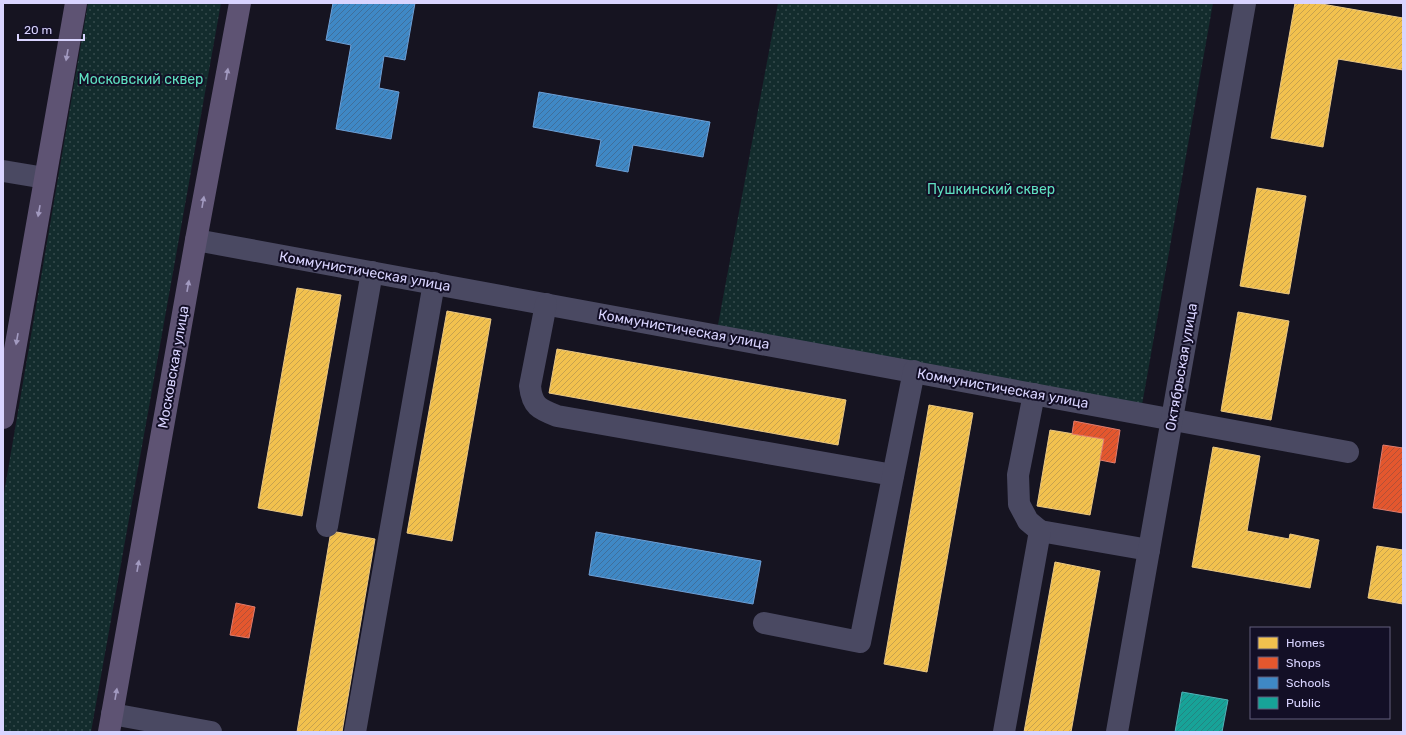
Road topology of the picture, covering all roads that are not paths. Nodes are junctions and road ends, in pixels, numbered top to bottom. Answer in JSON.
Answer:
{"nodes":[{"id":1,"x":76,"y":3,"type":"edge"},
{"id":2,"x":240,"y":3,"type":"edge"},
{"id":3,"x":1245,"y":3,"type":"edge"},
{"id":4,"x":3,"y":171,"type":"edge"},
{"id":5,"x":45,"y":178,"type":"junction"},
{"id":6,"x":196,"y":240,"type":"junction"},
{"id":7,"x":372,"y":272,"type":"junction"},
{"id":8,"x":434,"y":284,"type":"junction"},
{"id":9,"x":546,"y":304,"type":"junction"},
{"id":10,"x":914,"y":372,"type":"junction"},
{"id":11,"x":1034,"y":394,"type":"junction"},
{"id":12,"x":3,"y":418,"type":"edge"},
{"id":13,"x":1172,"y":419,"type":"junction"},
{"id":14,"x":1348,"y":452,"type":"dead end"},
{"id":15,"x":893,"y":475,"type":"junction"},
{"id":16,"x":327,"y":526,"type":"dead end"},
{"id":17,"x":1040,"y":531,"type":"junction"},
{"id":18,"x":1149,"y":550,"type":"junction"},
{"id":19,"x":764,"y":623,"type":"dead end"},
{"id":20,"x":110,"y":723,"type":"edge"},
{"id":21,"x":212,"y":732,"type":"edge"},
{"id":22,"x":355,"y":732,"type":"edge"},
{"id":23,"x":1004,"y":732,"type":"edge"},
{"id":24,"x":1117,"y":732,"type":"edge"}],
"edges":[{"from":1,"to":5,"type":"main road","one_way":true},
{"from":6,"to":2,"type":"main road","name":"Московская улица","one_way":true},
{"from":3,"to":13,"type":"street","name":"Октябрьская улица"},
{"from":4,"to":5,"type":"street"},
{"from":5,"to":12,"type":"main road","one_way":true},
{"from":6,"to":7,"type":"street","name":"Коммунистическая улица"},
{"from":20,"to":6,"type":"main road","name":"Московская улица","one_way":true},
{"from":7,"to":8,"type":"street","name":"Коммунистическая улица"},
{"from":7,"to":16,"type":"street"},
{"from":8,"to":9,"type":"street","name":"Коммунистическая улица"},
{"from":8,"to":22,"type":"street"},
{"from":9,"to":10,"type":"street","name":"Коммунистическая улица"},
{"from":9,"to":15,"type":"street"},
{"from":10,"to":11,"type":"street","name":"Коммунистическая улица"},
{"from":10,"to":15,"type":"street"},
{"from":11,"to":13,"type":"street","name":"Коммунистическая улица"},
{"from":11,"to":17,"type":"street"},
{"from":13,"to":14,"type":"street","name":"Коммунистическая улица"},
{"from":13,"to":18,"type":"street","name":"Октябрьская улица"},
{"from":15,"to":19,"type":"street"},
{"from":17,"to":18,"type":"street"},
{"from":17,"to":23,"type":"street"},
{"from":18,"to":24,"type":"street","name":"Октябрьская улица"},
{"from":20,"to":21,"type":"street"}]}
